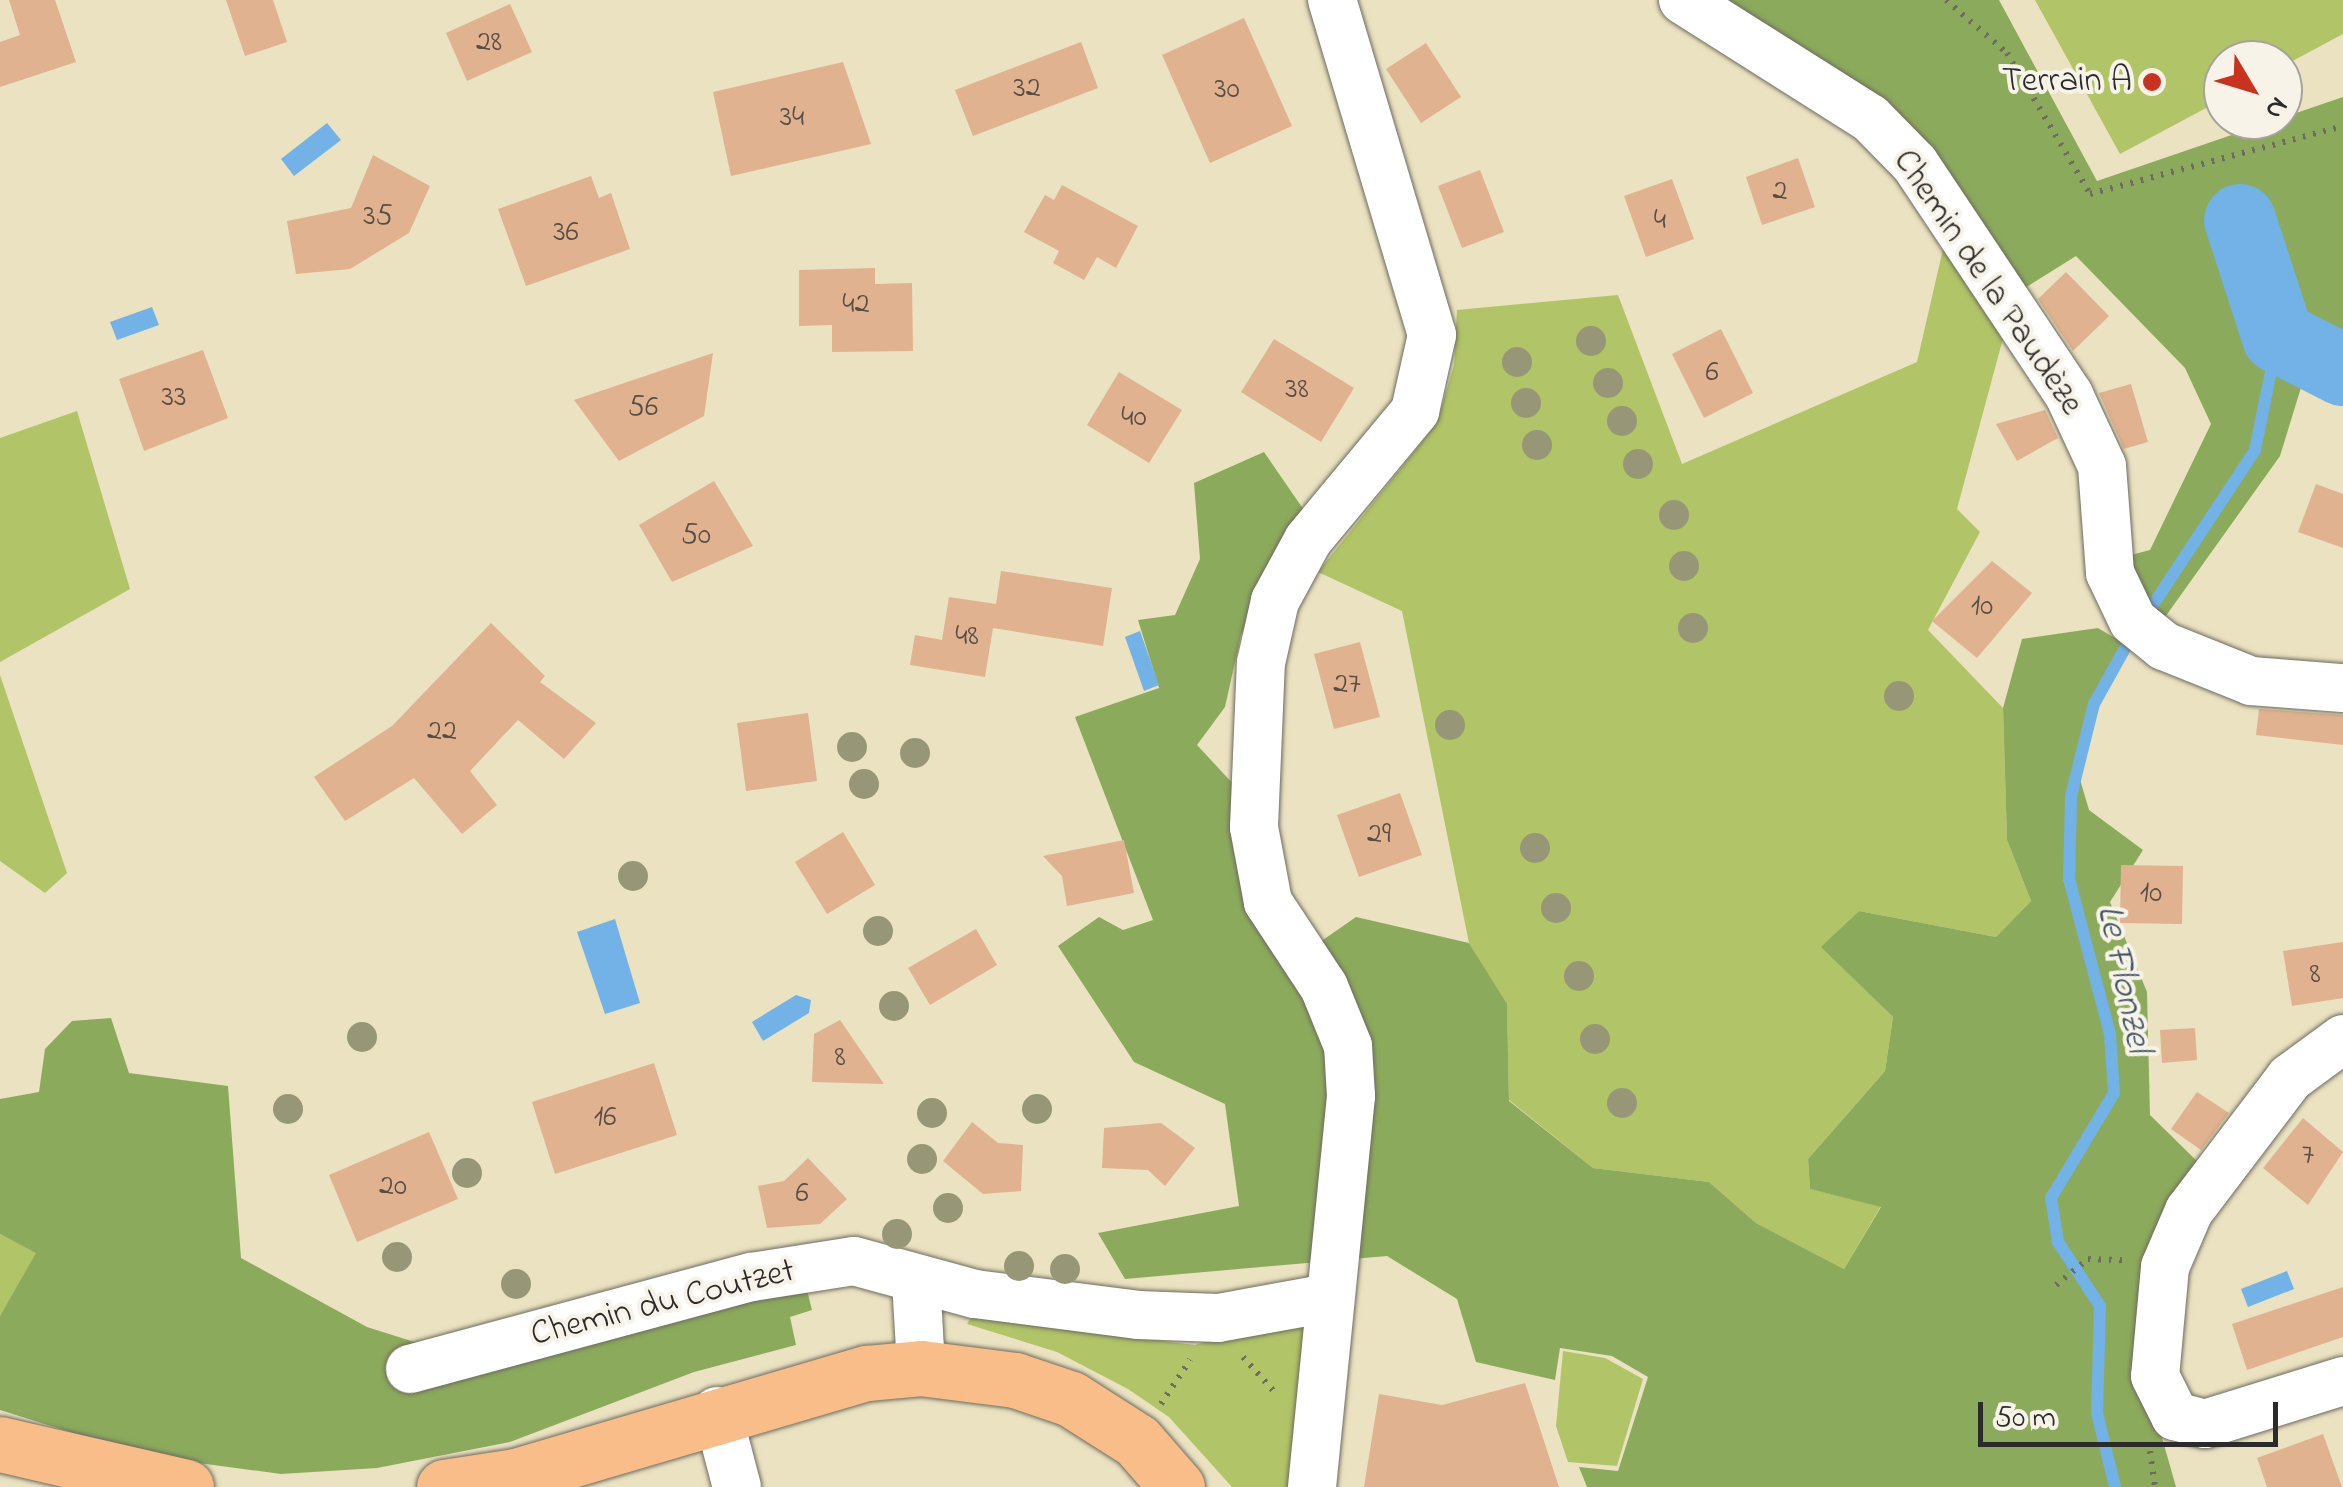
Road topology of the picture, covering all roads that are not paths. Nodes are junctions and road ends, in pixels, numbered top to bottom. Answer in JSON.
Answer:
{"nodes":[{"id":1,"x":1332,"y":0,"type":"edge"},
{"id":2,"x":1682,"y":0,"type":"edge"},
{"id":3,"x":2343,"y":688,"type":"edge"},
{"id":4,"x":2343,"y":1038,"type":"edge"},
{"id":5,"x":916,"y":1280,"type":"junction"},
{"id":6,"x":1329,"y":1298,"type":"junction"},
{"id":7,"x":921,"y":1368,"type":"junction"},
{"id":8,"x":410,"y":1369,"type":"dead end"},
{"id":9,"x":2343,"y":1381,"type":"edge"},
{"id":10,"x":716,"y":1411,"type":"junction"},
{"id":11,"x":0,"y":1444,"type":"edge"},
{"id":12,"x":1170,"y":1479,"type":"edge"},
{"id":13,"x":186,"y":1487,"type":"edge"},
{"id":14,"x":444,"y":1487,"type":"edge"},
{"id":15,"x":737,"y":1487,"type":"edge"},
{"id":16,"x":1312,"y":1487,"type":"edge"}],
"edges":[{"from":1,"to":6,"type":"street"},
{"from":2,"to":3,"type":"street","name":"Chemin de la Paudèze"},
{"from":4,"to":9,"type":"street"},
{"from":5,"to":6,"type":"street","name":"Chemin du Coutzet"},
{"from":5,"to":7,"type":"street"},
{"from":5,"to":8,"type":"street","name":"Chemin du Coutzet"},
{"from":6,"to":16,"type":"street"},
{"from":7,"to":10,"type":"main road"},
{"from":7,"to":12,"type":"main road"},
{"from":10,"to":14,"type":"main road"},
{"from":10,"to":15,"type":"street"},
{"from":11,"to":13,"type":"main road"}]}
